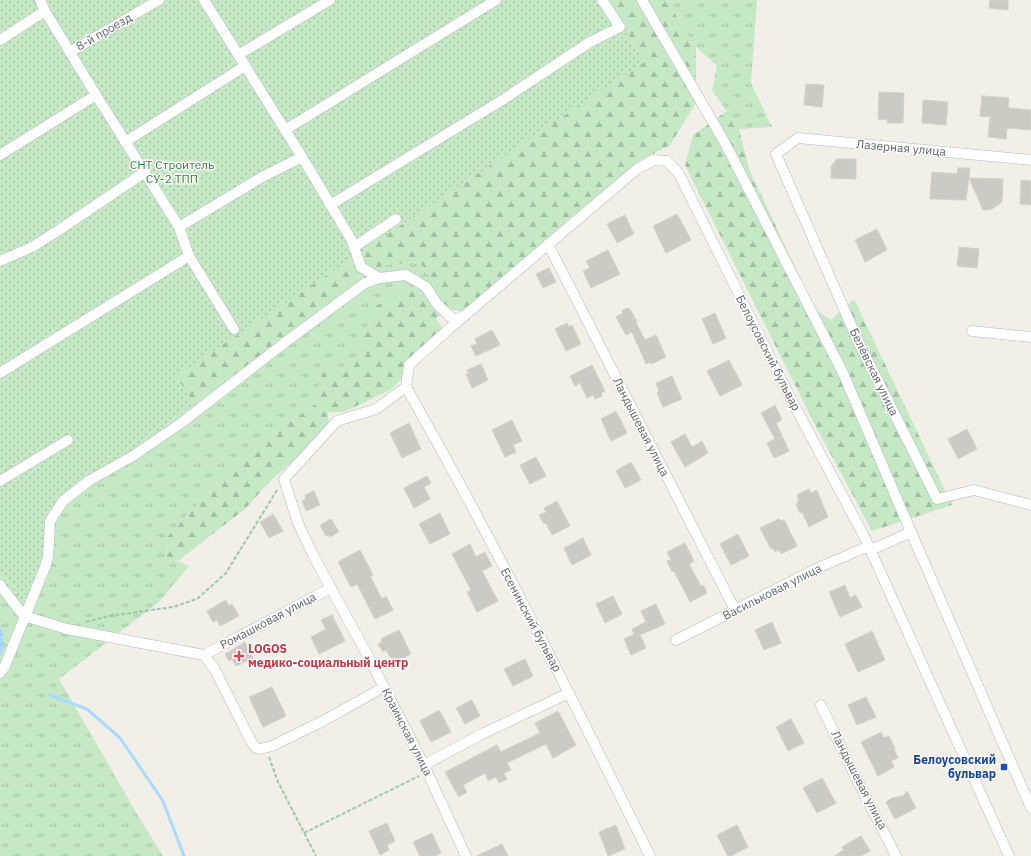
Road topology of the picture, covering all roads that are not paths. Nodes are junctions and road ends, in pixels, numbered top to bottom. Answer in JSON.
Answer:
{"nodes":[{"id":1,"x":40,"y":0,"type":"edge"},
{"id":2,"x":159,"y":0,"type":"edge"},
{"id":3,"x":204,"y":0,"type":"edge"},
{"id":4,"x":330,"y":0,"type":"edge"},
{"id":5,"x":496,"y":0,"type":"edge"},
{"id":6,"x":602,"y":0,"type":"edge"},
{"id":7,"x":642,"y":0,"type":"edge"},
{"id":8,"x":45,"y":11,"type":"junction"},
{"id":9,"x":0,"y":40,"type":"edge"},
{"id":10,"x":70,"y":52,"type":"junction"},
{"id":11,"x":238,"y":55,"type":"junction"},
{"id":12,"x":245,"y":66,"type":"junction"},
{"id":13,"x":96,"y":95,"type":"junction"},
{"id":14,"x":285,"y":130,"type":"junction"},
{"id":15,"x":125,"y":142,"type":"junction"},
{"id":16,"x":776,"y":154,"type":"joint"},
{"id":17,"x":0,"y":155,"type":"edge"},
{"id":18,"x":302,"y":157,"type":"junction"},
{"id":19,"x":1031,"y":160,"type":"edge"},
{"id":20,"x":145,"y":172,"type":"junction"},
{"id":21,"x":330,"y":205,"type":"junction"},
{"id":22,"x":396,"y":219,"type":"dead end"},
{"id":23,"x":180,"y":227,"type":"junction"},
{"id":24,"x":548,"y":244,"type":"junction"},
{"id":25,"x":354,"y":247,"type":"junction"},
{"id":26,"x":189,"y":256,"type":"junction"},
{"id":27,"x":0,"y":261,"type":"edge"},
{"id":28,"x":379,"y":278,"type":"junction"},
{"id":29,"x":466,"y":315,"type":"junction"},
{"id":30,"x":234,"y":330,"type":"dead end"},
{"id":31,"x":972,"y":331,"type":"dead end"},
{"id":32,"x":1031,"y":337,"type":"edge"},
{"id":33,"x":0,"y":373,"type":"edge"},
{"id":34,"x":406,"y":387,"type":"junction"},
{"id":35,"x":68,"y":440,"type":"dead end"},
{"id":36,"x":0,"y":481,"type":"edge"},
{"id":37,"x":1031,"y":505,"type":"edge"},
{"id":38,"x":911,"y":532,"type":"junction"},
{"id":39,"x":870,"y":548,"type":"junction"},
{"id":40,"x":0,"y":585,"type":"edge"},
{"id":41,"x":331,"y":588,"type":"junction"},
{"id":42,"x":735,"y":610,"type":"junction"},
{"id":43,"x":24,"y":616,"type":"junction"},
{"id":44,"x":676,"y":640,"type":"dead end"},
{"id":45,"x":204,"y":655,"type":"junction"},
{"id":46,"x":0,"y":673,"type":"edge"},
{"id":47,"x":384,"y":686,"type":"junction"},
{"id":48,"x":569,"y":693,"type":"junction"},
{"id":49,"x":821,"y":704,"type":"dead end"},
{"id":50,"x":426,"y":768,"type":"junction"},
{"id":51,"x":1031,"y":808,"type":"edge"},
{"id":52,"x":466,"y":856,"type":"edge"},
{"id":53,"x":650,"y":856,"type":"edge"},
{"id":54,"x":896,"y":856,"type":"edge"},
{"id":55,"x":1009,"y":856,"type":"edge"}],
"edges":[{"from":1,"to":8,"type":"street"},
{"from":2,"to":10,"type":"street","name":"8-й проезд"},
{"from":3,"to":11,"type":"street"},
{"from":4,"to":11,"type":"street"},
{"from":5,"to":14,"type":"street"},
{"from":6,"to":21,"type":"street"},
{"from":7,"to":38,"type":"street"},
{"from":8,"to":9,"type":"street"},
{"from":8,"to":10,"type":"street"},
{"from":10,"to":13,"type":"street"},
{"from":11,"to":12,"type":"street"},
{"from":12,"to":14,"type":"street"},
{"from":12,"to":15,"type":"street"},
{"from":13,"to":15,"type":"street"},
{"from":13,"to":17,"type":"street"},
{"from":14,"to":18,"type":"street"},
{"from":15,"to":20,"type":"street"},
{"from":16,"to":19,"type":"street","name":"Лазерная улица"},
{"from":16,"to":37,"type":"street","name":"Белёвская улица"},
{"from":18,"to":21,"type":"street"},
{"from":18,"to":23,"type":"street"},
{"from":20,"to":23,"type":"street"},
{"from":20,"to":27,"type":"street"},
{"from":21,"to":25,"type":"street"},
{"from":22,"to":25,"type":"street"},
{"from":23,"to":26,"type":"street"},
{"from":24,"to":29,"type":"street"},
{"from":24,"to":39,"type":"street","name":"Белоусовский бульвар"},
{"from":24,"to":42,"type":"street","name":"Ландышевая улица"},
{"from":25,"to":28,"type":"street"},
{"from":26,"to":30,"type":"street"},
{"from":26,"to":33,"type":"street"},
{"from":28,"to":29,"type":"street"},
{"from":28,"to":43,"type":"street"},
{"from":29,"to":34,"type":"street"},
{"from":31,"to":32,"type":"street"},
{"from":34,"to":41,"type":"street","name":"Краинская улица"},
{"from":34,"to":48,"type":"street","name":"Есенинский бульвар"},
{"from":35,"to":36,"type":"street"},
{"from":38,"to":39,"type":"street","name":"Васильковая улица"},
{"from":38,"to":51,"type":"street"},
{"from":39,"to":42,"type":"street","name":"Васильковая улица"},
{"from":39,"to":55,"type":"street","name":"Белоусовский бульвар"},
{"from":40,"to":43,"type":"street"},
{"from":41,"to":45,"type":"street","name":"Ромашковая улица"},
{"from":41,"to":47,"type":"street","name":"Краинская улица"},
{"from":42,"to":44,"type":"street","name":"Васильковая улица"},
{"from":43,"to":45,"type":"street"},
{"from":43,"to":46,"type":"street"},
{"from":45,"to":47,"type":"street"},
{"from":47,"to":50,"type":"street","name":"Краинская улица"},
{"from":48,"to":50,"type":"street"},
{"from":48,"to":53,"type":"street","name":"Есенинский бульвар"},
{"from":49,"to":54,"type":"street","name":"Ландышевая улица"},
{"from":50,"to":52,"type":"street","name":"Краинская улица"}]}
